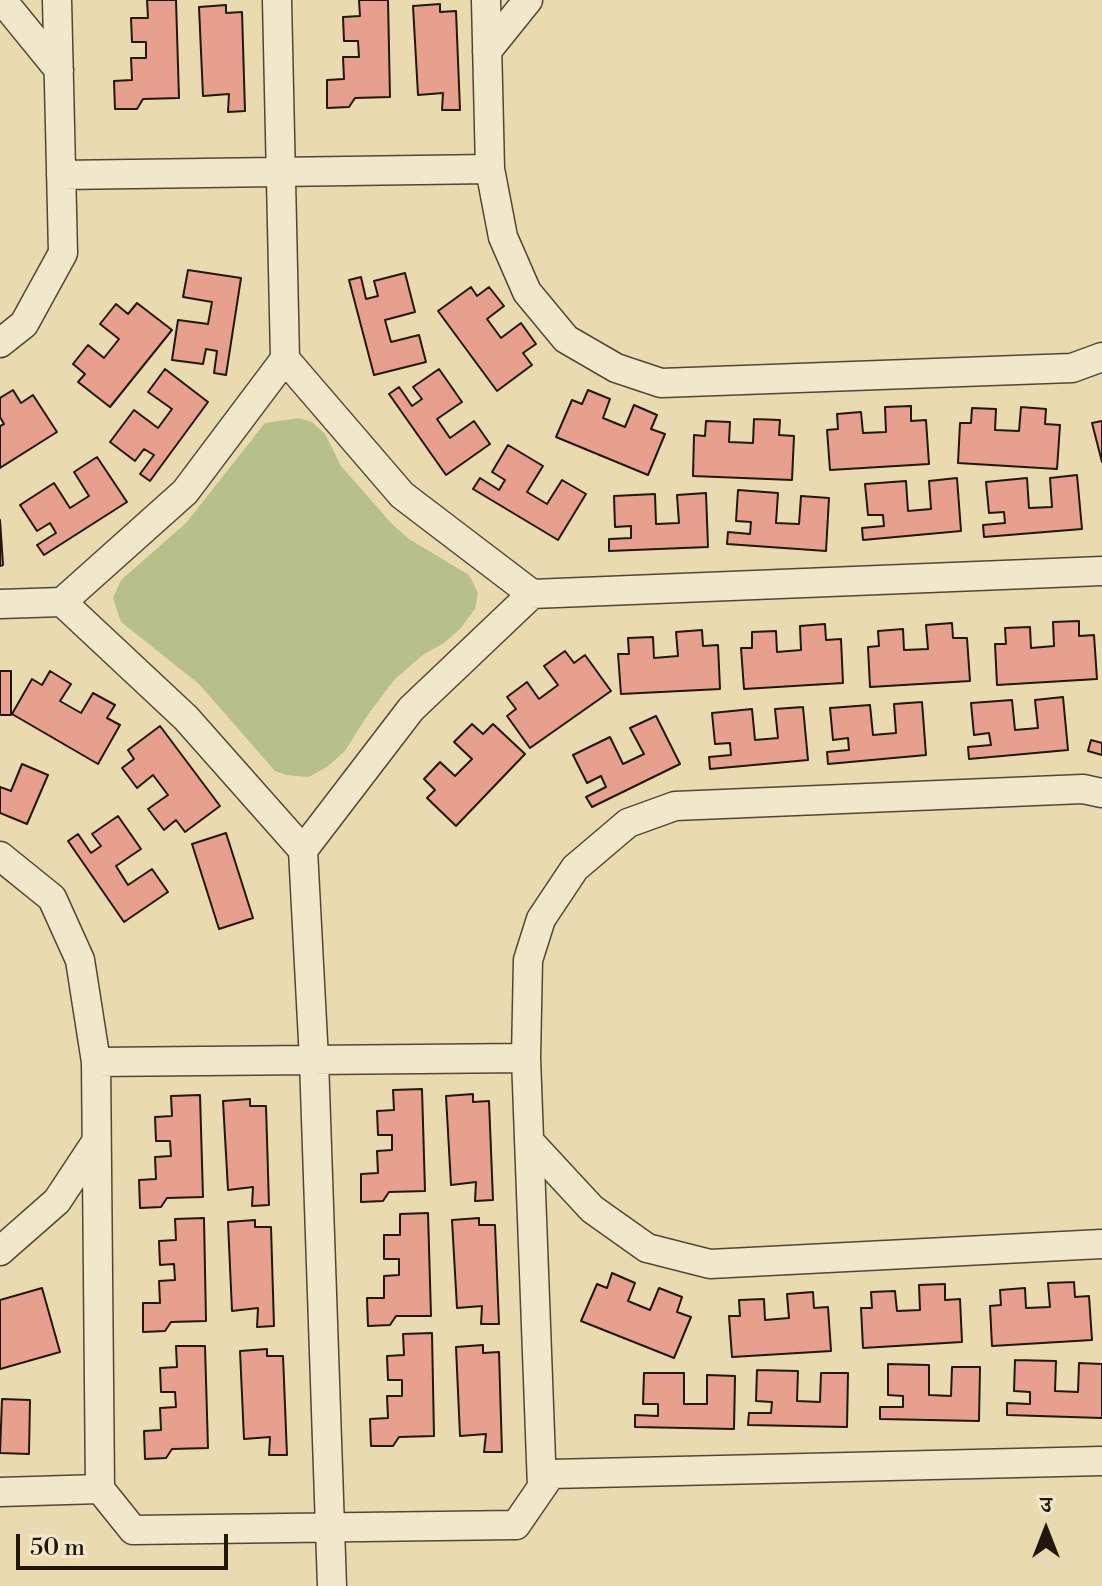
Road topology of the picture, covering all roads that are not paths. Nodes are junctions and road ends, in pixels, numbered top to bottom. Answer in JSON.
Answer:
{"nodes":[{"id":1,"x":2,"y":0,"type":"edge"},
{"id":2,"x":57,"y":0,"type":"edge"},
{"id":3,"x":277,"y":0,"type":"edge"},
{"id":4,"x":486,"y":0,"type":"edge"},
{"id":5,"x":528,"y":0,"type":"edge"},
{"id":6,"x":487,"y":51,"type":"junction"},
{"id":7,"x":59,"y":70,"type":"junction"},
{"id":8,"x":490,"y":169,"type":"junction"},
{"id":9,"x":281,"y":172,"type":"junction"},
{"id":10,"x":61,"y":175,"type":"junction"},
{"id":11,"x":0,"y":343,"type":"edge"},
{"id":12,"x":1102,"y":357,"type":"edge"},
{"id":13,"x":285,"y":359,"type":"junction"},
{"id":14,"x":1102,"y":571,"type":"edge"},
{"id":15,"x":532,"y":594,"type":"junction"},
{"id":16,"x":62,"y":602,"type":"junction"},
{"id":17,"x":0,"y":604,"type":"edge"},
{"id":18,"x":1102,"y":793,"type":"edge"},
{"id":19,"x":303,"y":850,"type":"junction"},
{"id":20,"x":0,"y":856,"type":"edge"},
{"id":21,"x":526,"y":1058,"type":"junction"},
{"id":22,"x":314,"y":1060,"type":"junction"},
{"id":23,"x":96,"y":1062,"type":"junction"},
{"id":24,"x":529,"y":1141,"type":"junction"},
{"id":25,"x":96,"y":1142,"type":"junction"},
{"id":26,"x":1102,"y":1244,"type":"edge"},
{"id":27,"x":0,"y":1251,"type":"edge"},
{"id":28,"x":1102,"y":1461,"type":"edge"},
{"id":29,"x":542,"y":1487,"type":"junction"},
{"id":30,"x":100,"y":1489,"type":"junction"},
{"id":31,"x":0,"y":1492,"type":"edge"},
{"id":32,"x":330,"y":1527,"type":"junction"},
{"id":33,"x":332,"y":1586,"type":"edge"}],
"edges":[{"from":1,"to":7,"type":"street"},
{"from":2,"to":7,"type":"street"},
{"from":3,"to":9,"type":"street"},
{"from":4,"to":6,"type":"street"},
{"from":5,"to":6,"type":"street"},
{"from":6,"to":8,"type":"street"},
{"from":7,"to":10,"type":"street"},
{"from":8,"to":9,"type":"street"},
{"from":8,"to":12,"type":"street"},
{"from":9,"to":10,"type":"street"},
{"from":9,"to":13,"type":"street"},
{"from":10,"to":11,"type":"street"},
{"from":13,"to":15,"type":"street"},
{"from":13,"to":16,"type":"street"},
{"from":14,"to":15,"type":"street"},
{"from":15,"to":19,"type":"street"},
{"from":16,"to":17,"type":"street"},
{"from":16,"to":19,"type":"street"},
{"from":18,"to":21,"type":"street"},
{"from":19,"to":22,"type":"street"},
{"from":20,"to":23,"type":"street"},
{"from":21,"to":22,"type":"street"},
{"from":21,"to":24,"type":"street"},
{"from":22,"to":23,"type":"street"},
{"from":22,"to":32,"type":"street"},
{"from":23,"to":25,"type":"street"},
{"from":24,"to":26,"type":"street"},
{"from":24,"to":29,"type":"street"},
{"from":25,"to":27,"type":"street"},
{"from":25,"to":30,"type":"street"},
{"from":28,"to":29,"type":"street"},
{"from":29,"to":32,"type":"street"},
{"from":30,"to":31,"type":"street"},
{"from":30,"to":32,"type":"street"},
{"from":32,"to":33,"type":"street"}]}
